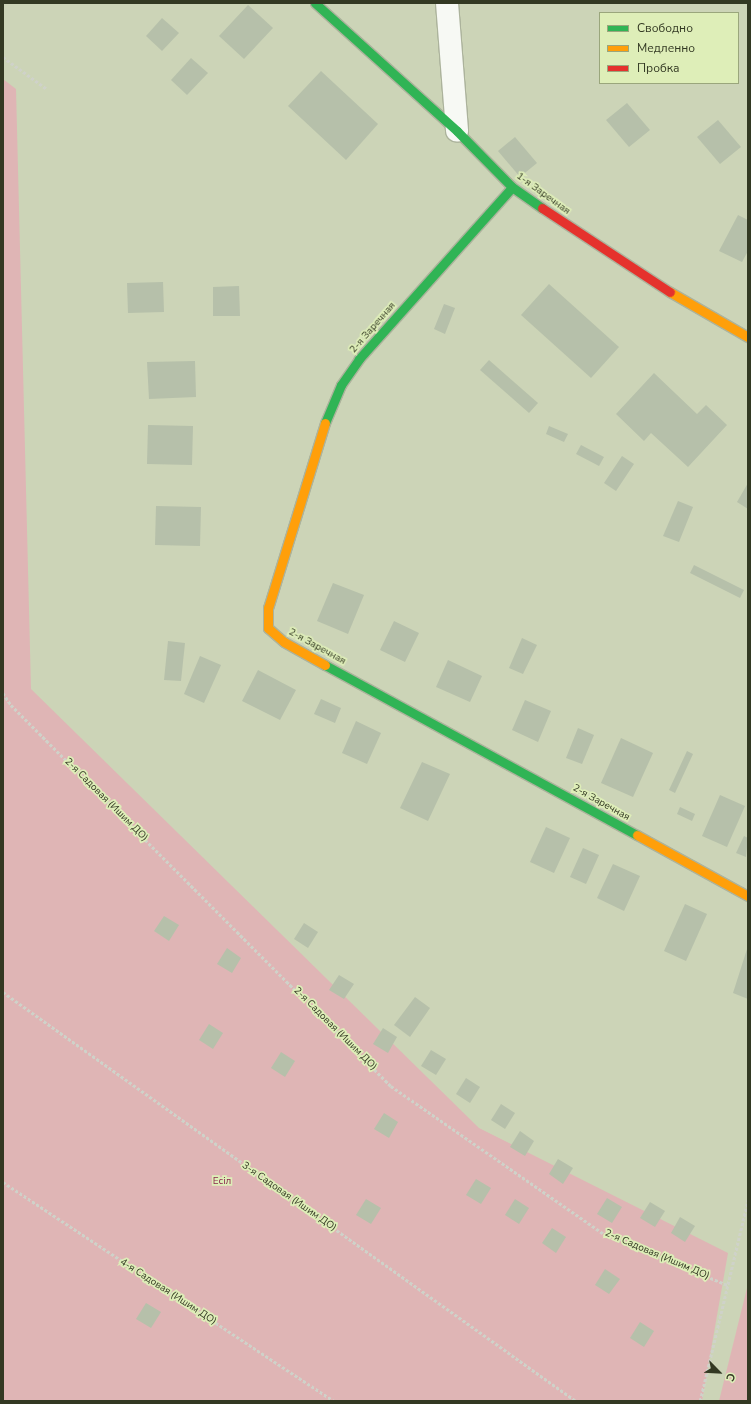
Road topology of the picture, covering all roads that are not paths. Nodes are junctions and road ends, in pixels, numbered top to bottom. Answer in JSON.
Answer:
{"nodes":[{"id":1,"x":315,"y":3,"type":"edge"},
{"id":2,"x":446,"y":3,"type":"edge"},
{"id":3,"x":457,"y":131,"type":"junction"},
{"id":4,"x":512,"y":187,"type":"junction"},
{"id":5,"x":748,"y":337,"type":"edge"},
{"id":6,"x":748,"y":896,"type":"edge"}],
"edges":[{"from":1,"to":3,"type":"street","name":"1-я Заречная"},
{"from":2,"to":3,"type":"street"},
{"from":3,"to":4,"type":"street","name":"1-я Заречная"},
{"from":4,"to":5,"type":"street","name":"1-я Заречная"},
{"from":4,"to":6,"type":"street","name":"2-я Заречная"}]}
